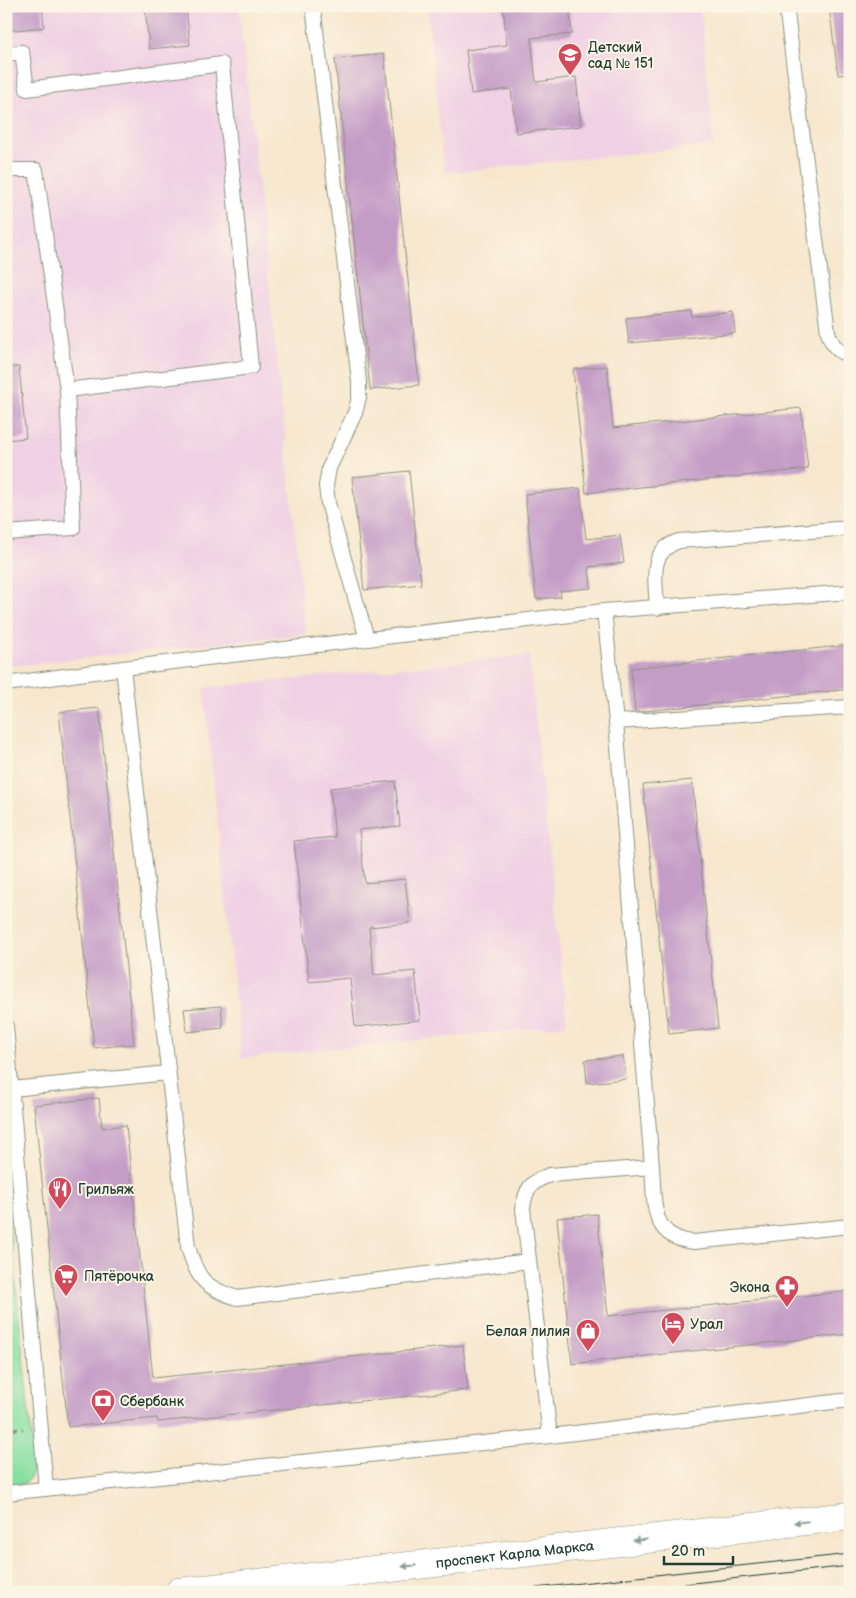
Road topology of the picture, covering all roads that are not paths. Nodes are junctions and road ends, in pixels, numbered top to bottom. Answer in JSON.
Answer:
{"nodes":[{"id":1,"x":314,"y":6,"type":"edge"},
{"id":2,"x":786,"y":6,"type":"edge"},
{"id":3,"x":6,"y":54,"type":"edge"},
{"id":4,"x":6,"y":170,"type":"edge"},
{"id":5,"x":850,"y":355,"type":"edge"},
{"id":6,"x":67,"y":390,"type":"junction"},
{"id":7,"x":850,"y":528,"type":"edge"},
{"id":8,"x":6,"y":533,"type":"edge"},
{"id":9,"x":850,"y":592,"type":"edge"},
{"id":10,"x":656,"y":608,"type":"junction"},
{"id":11,"x":604,"y":611,"type":"junction"},
{"id":12,"x":367,"y":639,"type":"junction"},
{"id":13,"x":122,"y":668,"type":"junction"},
{"id":14,"x":6,"y":684,"type":"edge"},
{"id":15,"x":850,"y":708,"type":"edge"},
{"id":16,"x":616,"y":722,"type":"junction"},
{"id":17,"x":6,"y":1026,"type":"edge"},
{"id":18,"x":168,"y":1073,"type":"junction"},
{"id":19,"x":12,"y":1089,"type":"junction"},
{"id":20,"x":652,"y":1167,"type":"junction"},
{"id":21,"x":850,"y":1226,"type":"edge"},
{"id":22,"x":528,"y":1261,"type":"junction"},
{"id":23,"x":850,"y":1400,"type":"edge"},
{"id":24,"x":550,"y":1436,"type":"junction"},
{"id":25,"x":46,"y":1489,"type":"junction"},
{"id":26,"x":6,"y":1494,"type":"edge"},
{"id":27,"x":850,"y":1516,"type":"edge"},
{"id":28,"x":179,"y":1592,"type":"edge"}],
"edges":[{"from":1,"to":12,"type":"lane"},
{"from":2,"to":5,"type":"lane"},
{"from":3,"to":6,"type":"lane"},
{"from":4,"to":6,"type":"lane"},
{"from":6,"to":8,"type":"lane"},
{"from":7,"to":10,"type":"lane"},
{"from":9,"to":10,"type":"lane"},
{"from":10,"to":11,"type":"lane"},
{"from":11,"to":12,"type":"lane"},
{"from":11,"to":16,"type":"lane"},
{"from":12,"to":13,"type":"lane"},
{"from":13,"to":14,"type":"lane"},
{"from":13,"to":18,"type":"lane"},
{"from":15,"to":16,"type":"lane"},
{"from":16,"to":20,"type":"lane"},
{"from":17,"to":19,"type":"lane"},
{"from":18,"to":19,"type":"lane"},
{"from":18,"to":22,"type":"lane"},
{"from":19,"to":25,"type":"lane"},
{"from":20,"to":21,"type":"lane"},
{"from":20,"to":22,"type":"lane"},
{"from":22,"to":24,"type":"lane"},
{"from":23,"to":24,"type":"lane"},
{"from":24,"to":25,"type":"lane"},
{"from":25,"to":26,"type":"lane"},
{"from":27,"to":28,"type":"main road","name":"проспект Карла Маркса","one_way":true}]}
